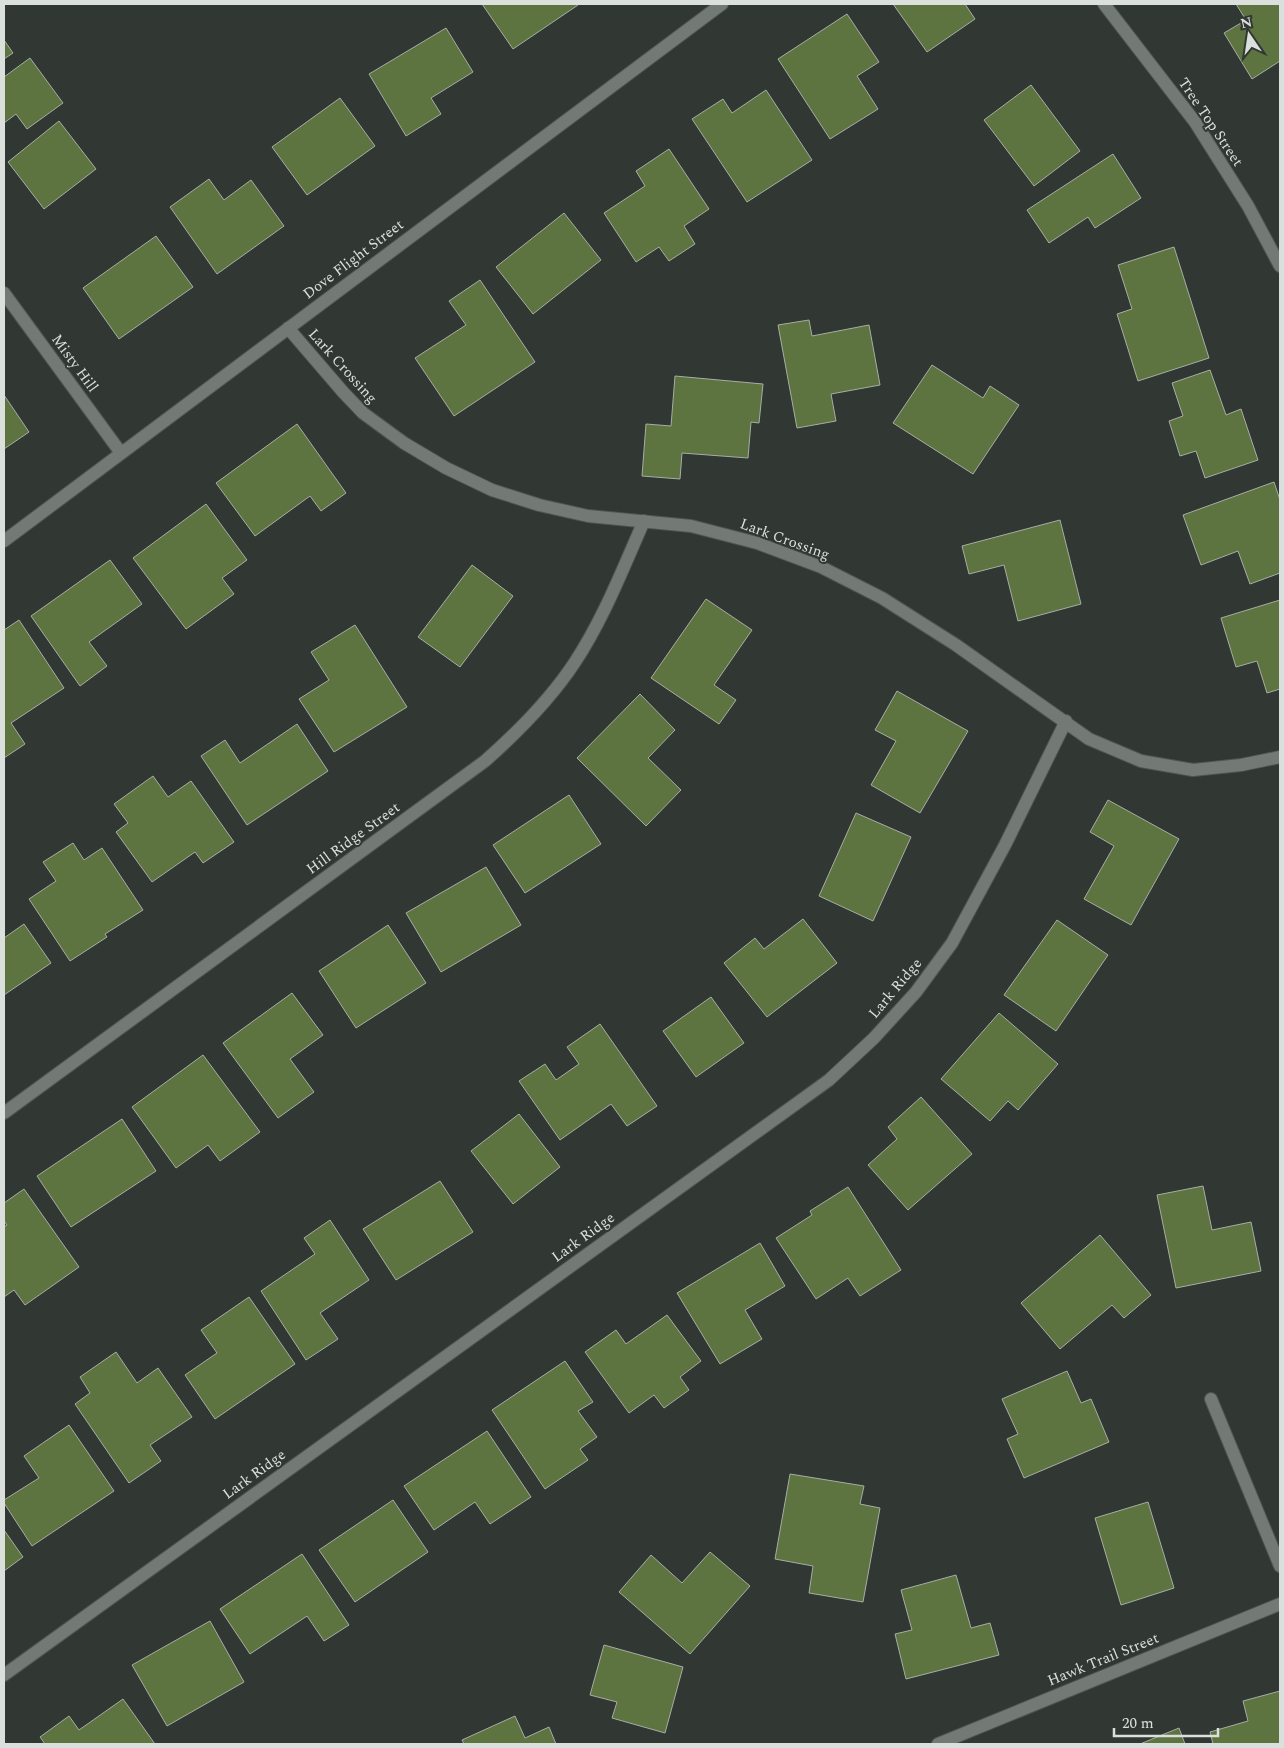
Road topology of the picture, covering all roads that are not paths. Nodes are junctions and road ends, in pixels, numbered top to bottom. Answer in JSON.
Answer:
{"nodes":[{"id":1,"x":722,"y":4,"type":"edge"},
{"id":2,"x":1104,"y":4,"type":"edge"},
{"id":3,"x":1280,"y":266,"type":"edge"},
{"id":4,"x":4,"y":293,"type":"edge"},
{"id":5,"x":288,"y":328,"type":"junction"},
{"id":6,"x":121,"y":453,"type":"junction"},
{"id":7,"x":644,"y":521,"type":"junction"},
{"id":8,"x":4,"y":541,"type":"edge"},
{"id":9,"x":1066,"y":721,"type":"junction"},
{"id":10,"x":1280,"y":757,"type":"edge"},
{"id":11,"x":4,"y":1113,"type":"edge"},
{"id":12,"x":1211,"y":1399,"type":"dead end"},
{"id":13,"x":1280,"y":1566,"type":"edge"},
{"id":14,"x":1280,"y":1604,"type":"edge"},
{"id":15,"x":4,"y":1675,"type":"edge"},
{"id":16,"x":938,"y":1744,"type":"edge"}],
"edges":[{"from":1,"to":5,"type":"street","name":"Dove Flight Street"},
{"from":2,"to":3,"type":"street","name":"Tree Top Street"},
{"from":4,"to":6,"type":"street","name":"Misty Hill"},
{"from":5,"to":6,"type":"street","name":"Dove Flight Street"},
{"from":5,"to":7,"type":"street","name":"Lark Crossing"},
{"from":6,"to":8,"type":"street","name":"Dove Flight Street"},
{"from":7,"to":9,"type":"street","name":"Lark Crossing"},
{"from":7,"to":11,"type":"street","name":"Hill Ridge Street"},
{"from":9,"to":10,"type":"street","name":"Lark Crossing"},
{"from":9,"to":15,"type":"street","name":"Lark Ridge"},
{"from":12,"to":13,"type":"street"},
{"from":14,"to":16,"type":"street","name":"Hawk Trail Street"}]}
